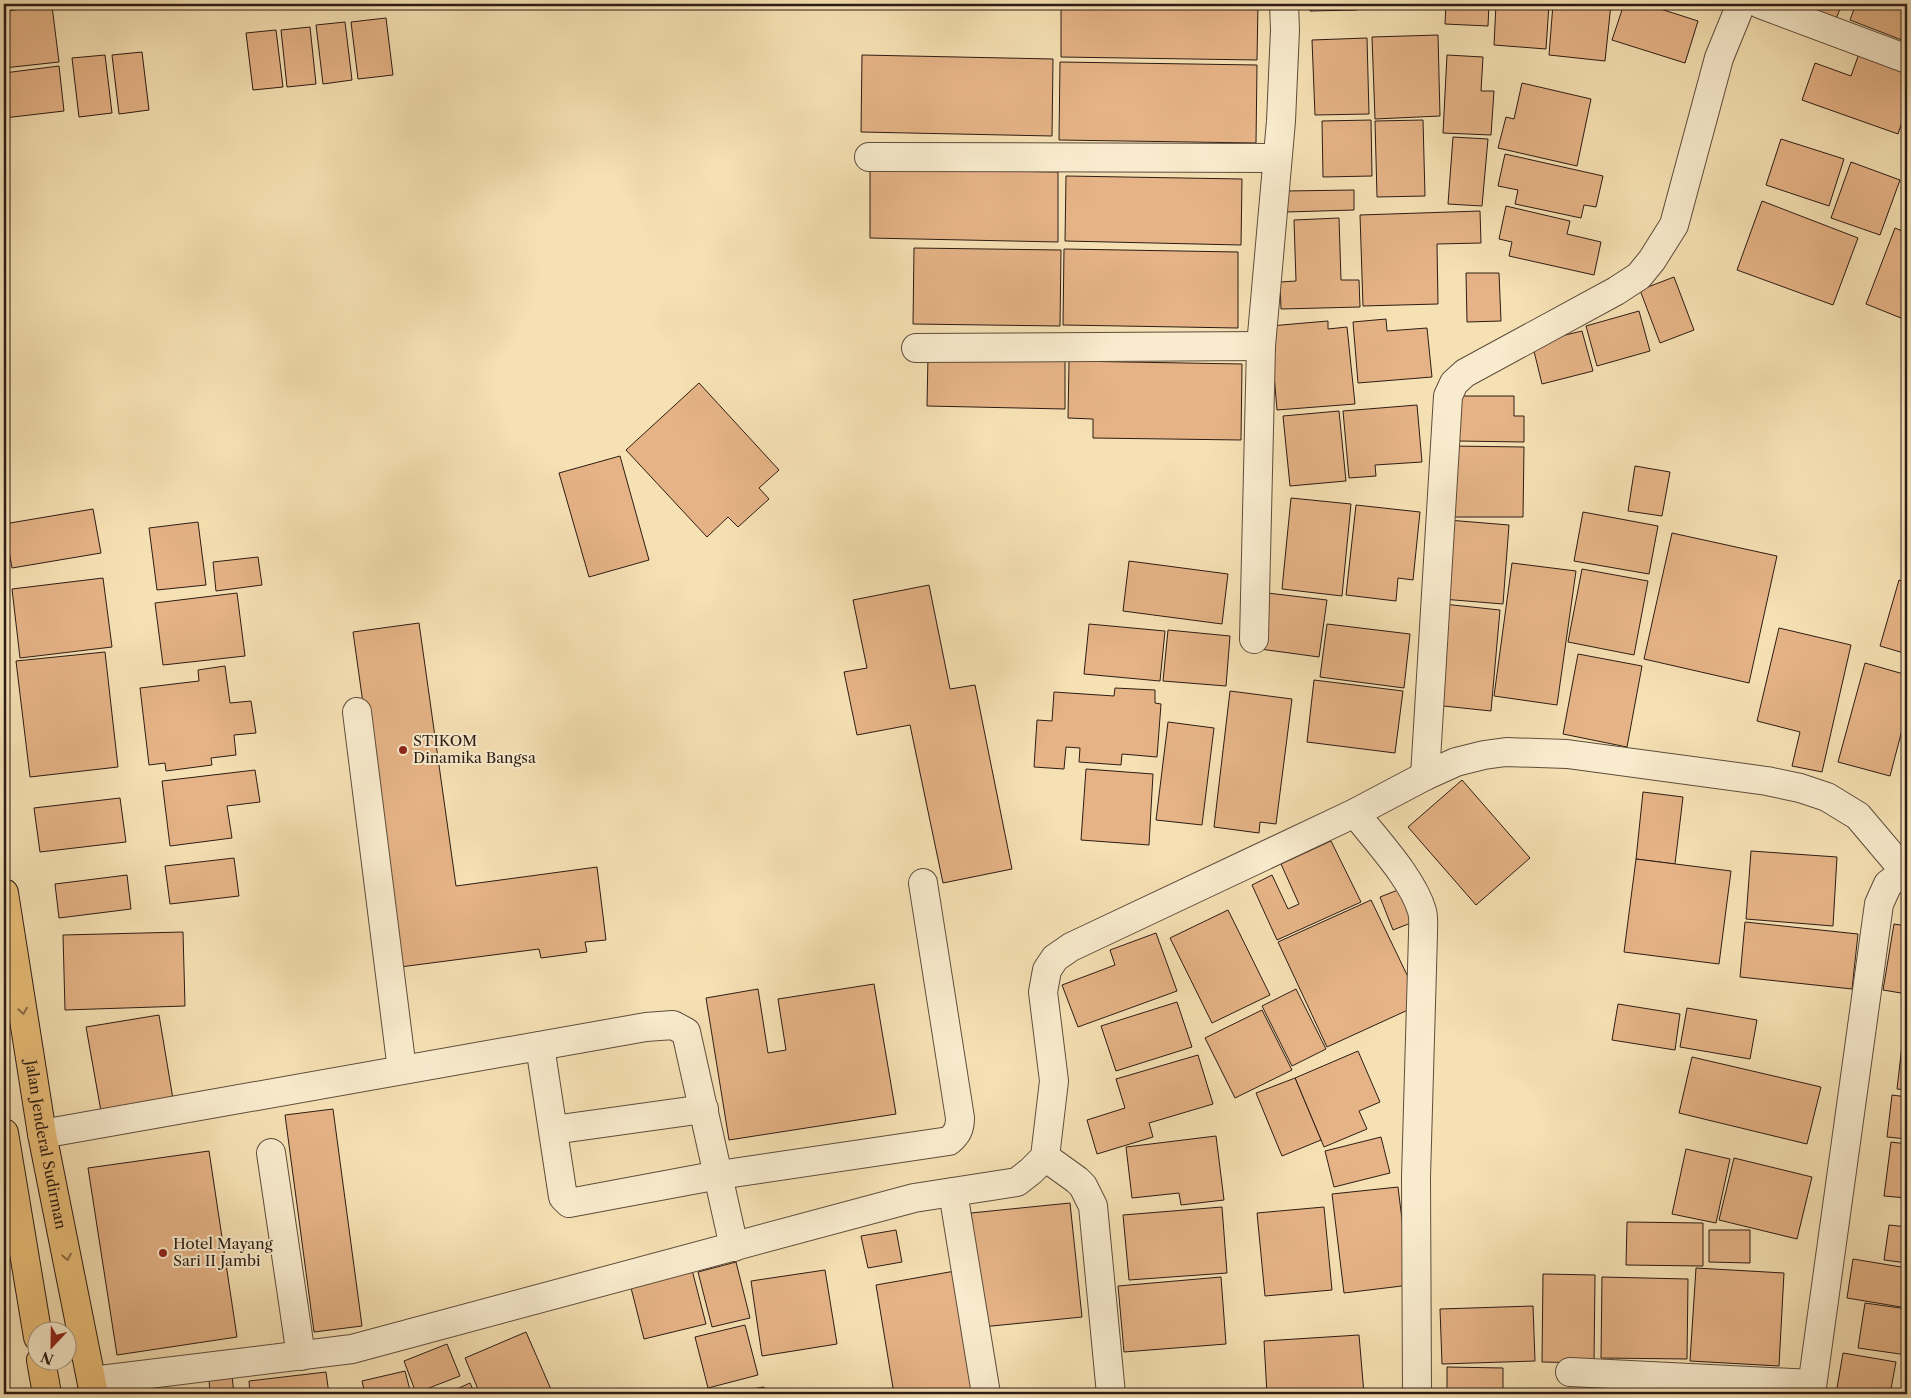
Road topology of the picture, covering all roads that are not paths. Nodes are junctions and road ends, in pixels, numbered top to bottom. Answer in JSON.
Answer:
{"nodes":[{"id":1,"x":1284,"y":4,"type":"edge"},
{"id":2,"x":1741,"y":4,"type":"edge"},
{"id":3,"x":1760,"y":4,"type":"edge"},
{"id":4,"x":1907,"y":59,"type":"edge"},
{"id":5,"x":869,"y":157,"type":"dead end"},
{"id":6,"x":1277,"y":158,"type":"junction"},
{"id":7,"x":1261,"y":346,"type":"junction"},
{"id":8,"x":916,"y":348,"type":"dead end"},
{"id":9,"x":1254,"y":639,"type":"dead end"},
{"id":10,"x":357,"y":712,"type":"dead end"},
{"id":11,"x":1425,"y":776,"type":"junction"},
{"id":12,"x":1355,"y":813,"type":"junction"},
{"id":13,"x":1906,"y":872,"type":"edge"},
{"id":14,"x":923,"y":883,"type":"dead end"},
{"id":15,"x":4,"y":893,"type":"edge"},
{"id":16,"x":540,"y":1046,"type":"junction"},
{"id":17,"x":402,"y":1070,"type":"junction"},
{"id":18,"x":704,"y":1109,"type":"junction"},
{"id":19,"x":553,"y":1130,"type":"junction"},
{"id":20,"x":4,"y":1132,"type":"edge"},
{"id":21,"x":42,"y":1134,"type":"junction"},
{"id":22,"x":271,"y":1153,"type":"dead end"},
{"id":23,"x":1045,"y":1157,"type":"junction"},
{"id":24,"x":719,"y":1175,"type":"junction"},
{"id":25,"x":953,"y":1192,"type":"junction"},
{"id":26,"x":734,"y":1246,"type":"junction"},
{"id":27,"x":35,"y":1320,"type":"edge"},
{"id":28,"x":301,"y":1356,"type":"junction"},
{"id":29,"x":43,"y":1370,"type":"edge"},
{"id":30,"x":1570,"y":1372,"type":"dead end"},
{"id":31,"x":93,"y":1388,"type":"edge"},
{"id":32,"x":1811,"y":1389,"type":"edge"},
{"id":33,"x":47,"y":1394,"type":"edge"},
{"id":34,"x":986,"y":1394,"type":"edge"},
{"id":35,"x":1111,"y":1394,"type":"edge"},
{"id":36,"x":1416,"y":1394,"type":"edge"}],
"edges":[{"from":1,"to":6,"type":"street"},
{"from":2,"to":11,"type":"street"},
{"from":3,"to":4,"type":"street"},
{"from":5,"to":6,"type":"street"},
{"from":6,"to":7,"type":"street"},
{"from":7,"to":8,"type":"street"},
{"from":7,"to":9,"type":"street"},
{"from":10,"to":17,"type":"street"},
{"from":11,"to":12,"type":"street"},
{"from":11,"to":13,"type":"street"},
{"from":12,"to":23,"type":"street"},
{"from":12,"to":36,"type":"street"},
{"from":13,"to":32,"type":"street"},
{"from":14,"to":24,"type":"street"},
{"from":15,"to":21,"type":"highway","name":"Jalan Jenderal Sudirman","one_way":true},
{"from":16,"to":17,"type":"street"},
{"from":16,"to":18,"type":"street"},
{"from":16,"to":19,"type":"street"},
{"from":17,"to":21,"type":"street"},
{"from":18,"to":19,"type":"street"},
{"from":18,"to":24,"type":"street"},
{"from":19,"to":24,"type":"street"},
{"from":20,"to":27,"type":"highway"},
{"from":21,"to":31,"type":"highway","name":"Jalan Jenderal Sudirman","one_way":true},
{"from":22,"to":28,"type":"street"},
{"from":23,"to":25,"type":"street"},
{"from":23,"to":35,"type":"street"},
{"from":24,"to":26,"type":"street"},
{"from":25,"to":26,"type":"street"},
{"from":25,"to":34,"type":"street"},
{"from":26,"to":28,"type":"street"},
{"from":28,"to":31,"type":"street"},
{"from":29,"to":33,"type":"highway"},
{"from":30,"to":32,"type":"street"}]}
